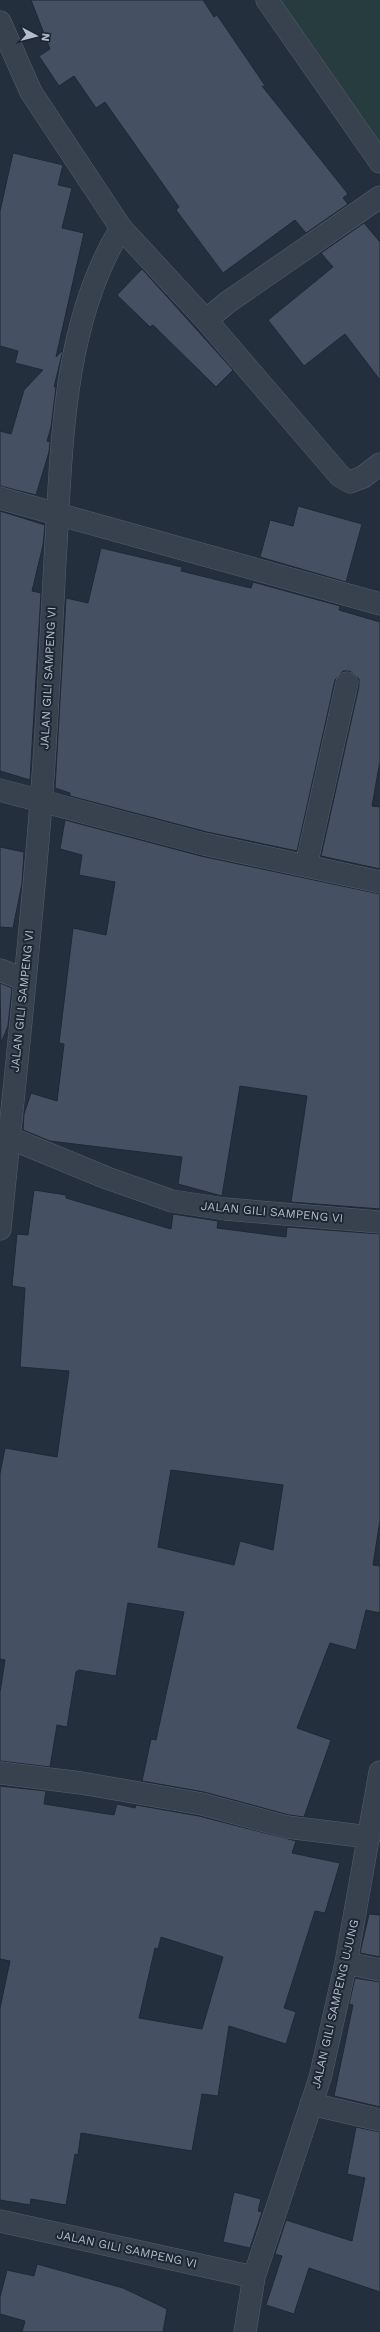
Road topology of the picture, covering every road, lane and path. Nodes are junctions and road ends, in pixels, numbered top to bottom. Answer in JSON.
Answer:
{"nodes":[{"id":1,"x":268,"y":0,"type":"edge"},
{"id":2,"x":0,"y":22,"type":"edge"},
{"id":3,"x":380,"y":162,"type":"edge"},
{"id":4,"x":380,"y":197,"type":"edge"},
{"id":5,"x":121,"y":228,"type":"junction"},
{"id":6,"x":206,"y":320,"type":"junction"},
{"id":7,"x":380,"y":464,"type":"edge"},
{"id":8,"x":0,"y":498,"type":"edge"},
{"id":9,"x":58,"y":516,"type":"junction"},
{"id":10,"x":380,"y":604,"type":"edge"},
{"id":11,"x":347,"y":684,"type":"dead end"},
{"id":12,"x":0,"y":790,"type":"edge"},
{"id":13,"x":41,"y":802,"type":"junction"},
{"id":14,"x":306,"y":866,"type":"junction"},
{"id":15,"x":380,"y":882,"type":"edge"},
{"id":16,"x":0,"y":970,"type":"edge"},
{"id":17,"x":25,"y":980,"type":"junction"},
{"id":18,"x":4,"y":1136,"type":"edge"},
{"id":19,"x":380,"y":1222,"type":"edge"},
{"id":20,"x":0,"y":1229,"type":"edge"},
{"id":21,"x":380,"y":1772,"type":"edge"},
{"id":22,"x":0,"y":1773,"type":"edge"},
{"id":23,"x":369,"y":1837,"type":"junction"},
{"id":24,"x":346,"y":1963,"type":"junction"},
{"id":25,"x":380,"y":1970,"type":"edge"},
{"id":26,"x":311,"y":2104,"type":"junction"},
{"id":27,"x":380,"y":2120,"type":"edge"},
{"id":28,"x":0,"y":2221,"type":"edge"},
{"id":29,"x":254,"y":2277,"type":"junction"},
{"id":30,"x":244,"y":2332,"type":"edge"}],
"edges":[{"from":1,"to":3,"type":"street"},
{"from":2,"to":5,"type":"street"},
{"from":4,"to":6,"type":"street"},
{"from":5,"to":6,"type":"street"},
{"from":5,"to":9,"type":"street","name":"JALAN GILI SAMPENG VI"},
{"from":6,"to":7,"type":"street"},
{"from":8,"to":9,"type":"street"},
{"from":9,"to":10,"type":"street"},
{"from":9,"to":13,"type":"street","name":"JALAN GILI SAMPENG VI"},
{"from":11,"to":14,"type":"street"},
{"from":12,"to":13,"type":"street"},
{"from":13,"to":14,"type":"street"},
{"from":13,"to":17,"type":"street","name":"JALAN GILI SAMPENG VI"},
{"from":14,"to":15,"type":"street"},
{"from":16,"to":17,"type":"street"},
{"from":17,"to":18,"type":"street","name":"JALAN GILI SAMPENG VI"},
{"from":18,"to":19,"type":"street","name":"JALAN GILI SAMPENG VI"},
{"from":18,"to":20,"type":"street","name":"JALAN GILI SAMPENG VI"},
{"from":21,"to":23,"type":"street","name":"JALAN GILI SAMPENG UJUNG"},
{"from":22,"to":23,"type":"street"},
{"from":23,"to":24,"type":"street","name":"JALAN GILI SAMPENG UJUNG"},
{"from":24,"to":25,"type":"street"},
{"from":24,"to":26,"type":"street","name":"JALAN GILI SAMPENG UJUNG"},
{"from":26,"to":27,"type":"street"},
{"from":26,"to":29,"type":"street","name":"JALAN GILI SAMPENG UJUNG"},
{"from":28,"to":29,"type":"street","name":"JALAN GILI SAMPENG VI"},
{"from":29,"to":30,"type":"street","name":"JALAN GILI SAMPENG UJUNG"}]}
